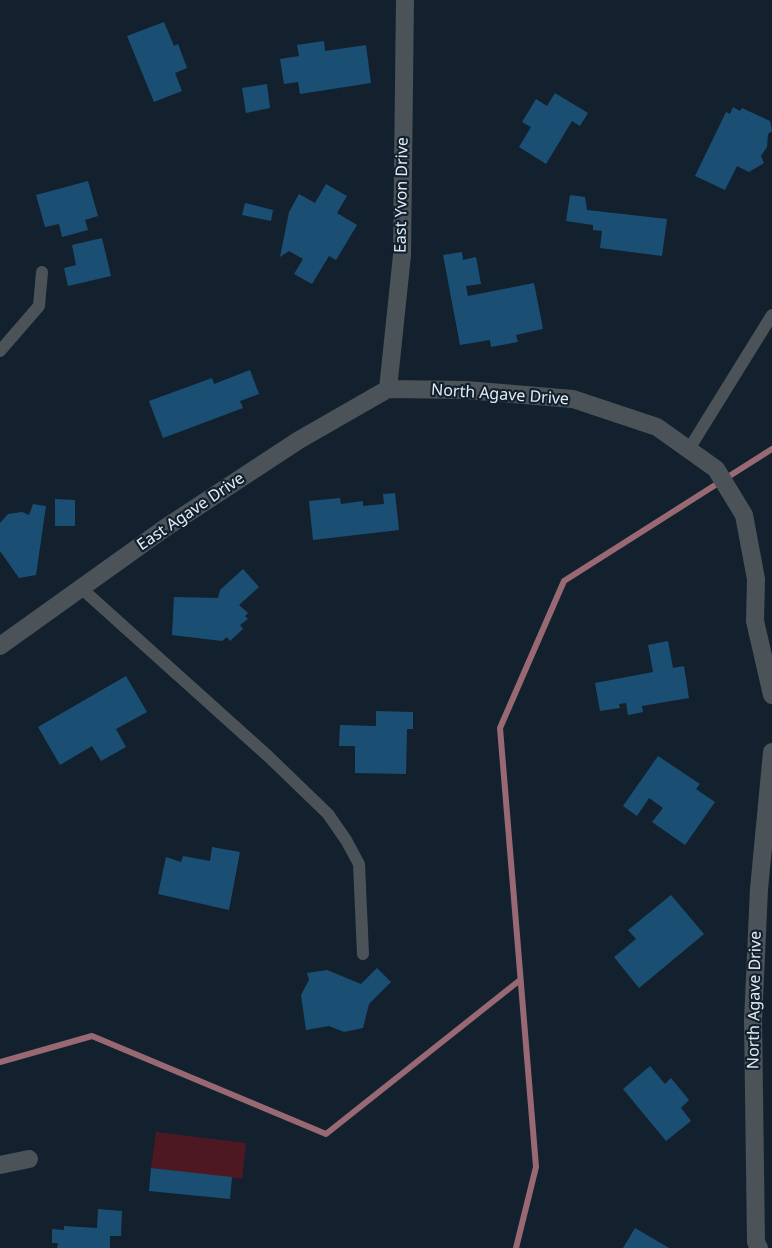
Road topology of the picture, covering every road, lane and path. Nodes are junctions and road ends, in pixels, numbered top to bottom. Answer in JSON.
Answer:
{"nodes":[{"id":1,"x":405,"y":0,"type":"edge"},
{"id":2,"x":42,"y":272,"type":"dead end"},
{"id":3,"x":772,"y":315,"type":"edge"},
{"id":4,"x":0,"y":351,"type":"edge"},
{"id":5,"x":388,"y":388,"type":"junction"},
{"id":6,"x":689,"y":450,"type":"junction"},
{"id":7,"x":81,"y":588,"type":"junction"},
{"id":8,"x":0,"y":646,"type":"edge"},
{"id":9,"x":772,"y":695,"type":"edge"},
{"id":10,"x":772,"y":752,"type":"edge"},
{"id":11,"x":363,"y":954,"type":"dead end"},
{"id":12,"x":29,"y":1159,"type":"dead end"},
{"id":13,"x":0,"y":1165,"type":"edge"},
{"id":14,"x":759,"y":1248,"type":"edge"}],
"edges":[{"from":1,"to":5,"type":"street","name":"East Yvon Drive"},
{"from":2,"to":4,"type":"lane"},
{"from":3,"to":6,"type":"lane"},
{"from":5,"to":6,"type":"street","name":"North Agave Drive"},
{"from":5,"to":7,"type":"street","name":"East Agave Drive"},
{"from":6,"to":9,"type":"street","name":"North Agave Drive"},
{"from":7,"to":8,"type":"street","name":"East Agave Drive"},
{"from":7,"to":11,"type":"lane"},
{"from":10,"to":14,"type":"street","name":"North Agave Drive"},
{"from":12,"to":13,"type":"street"}]}
